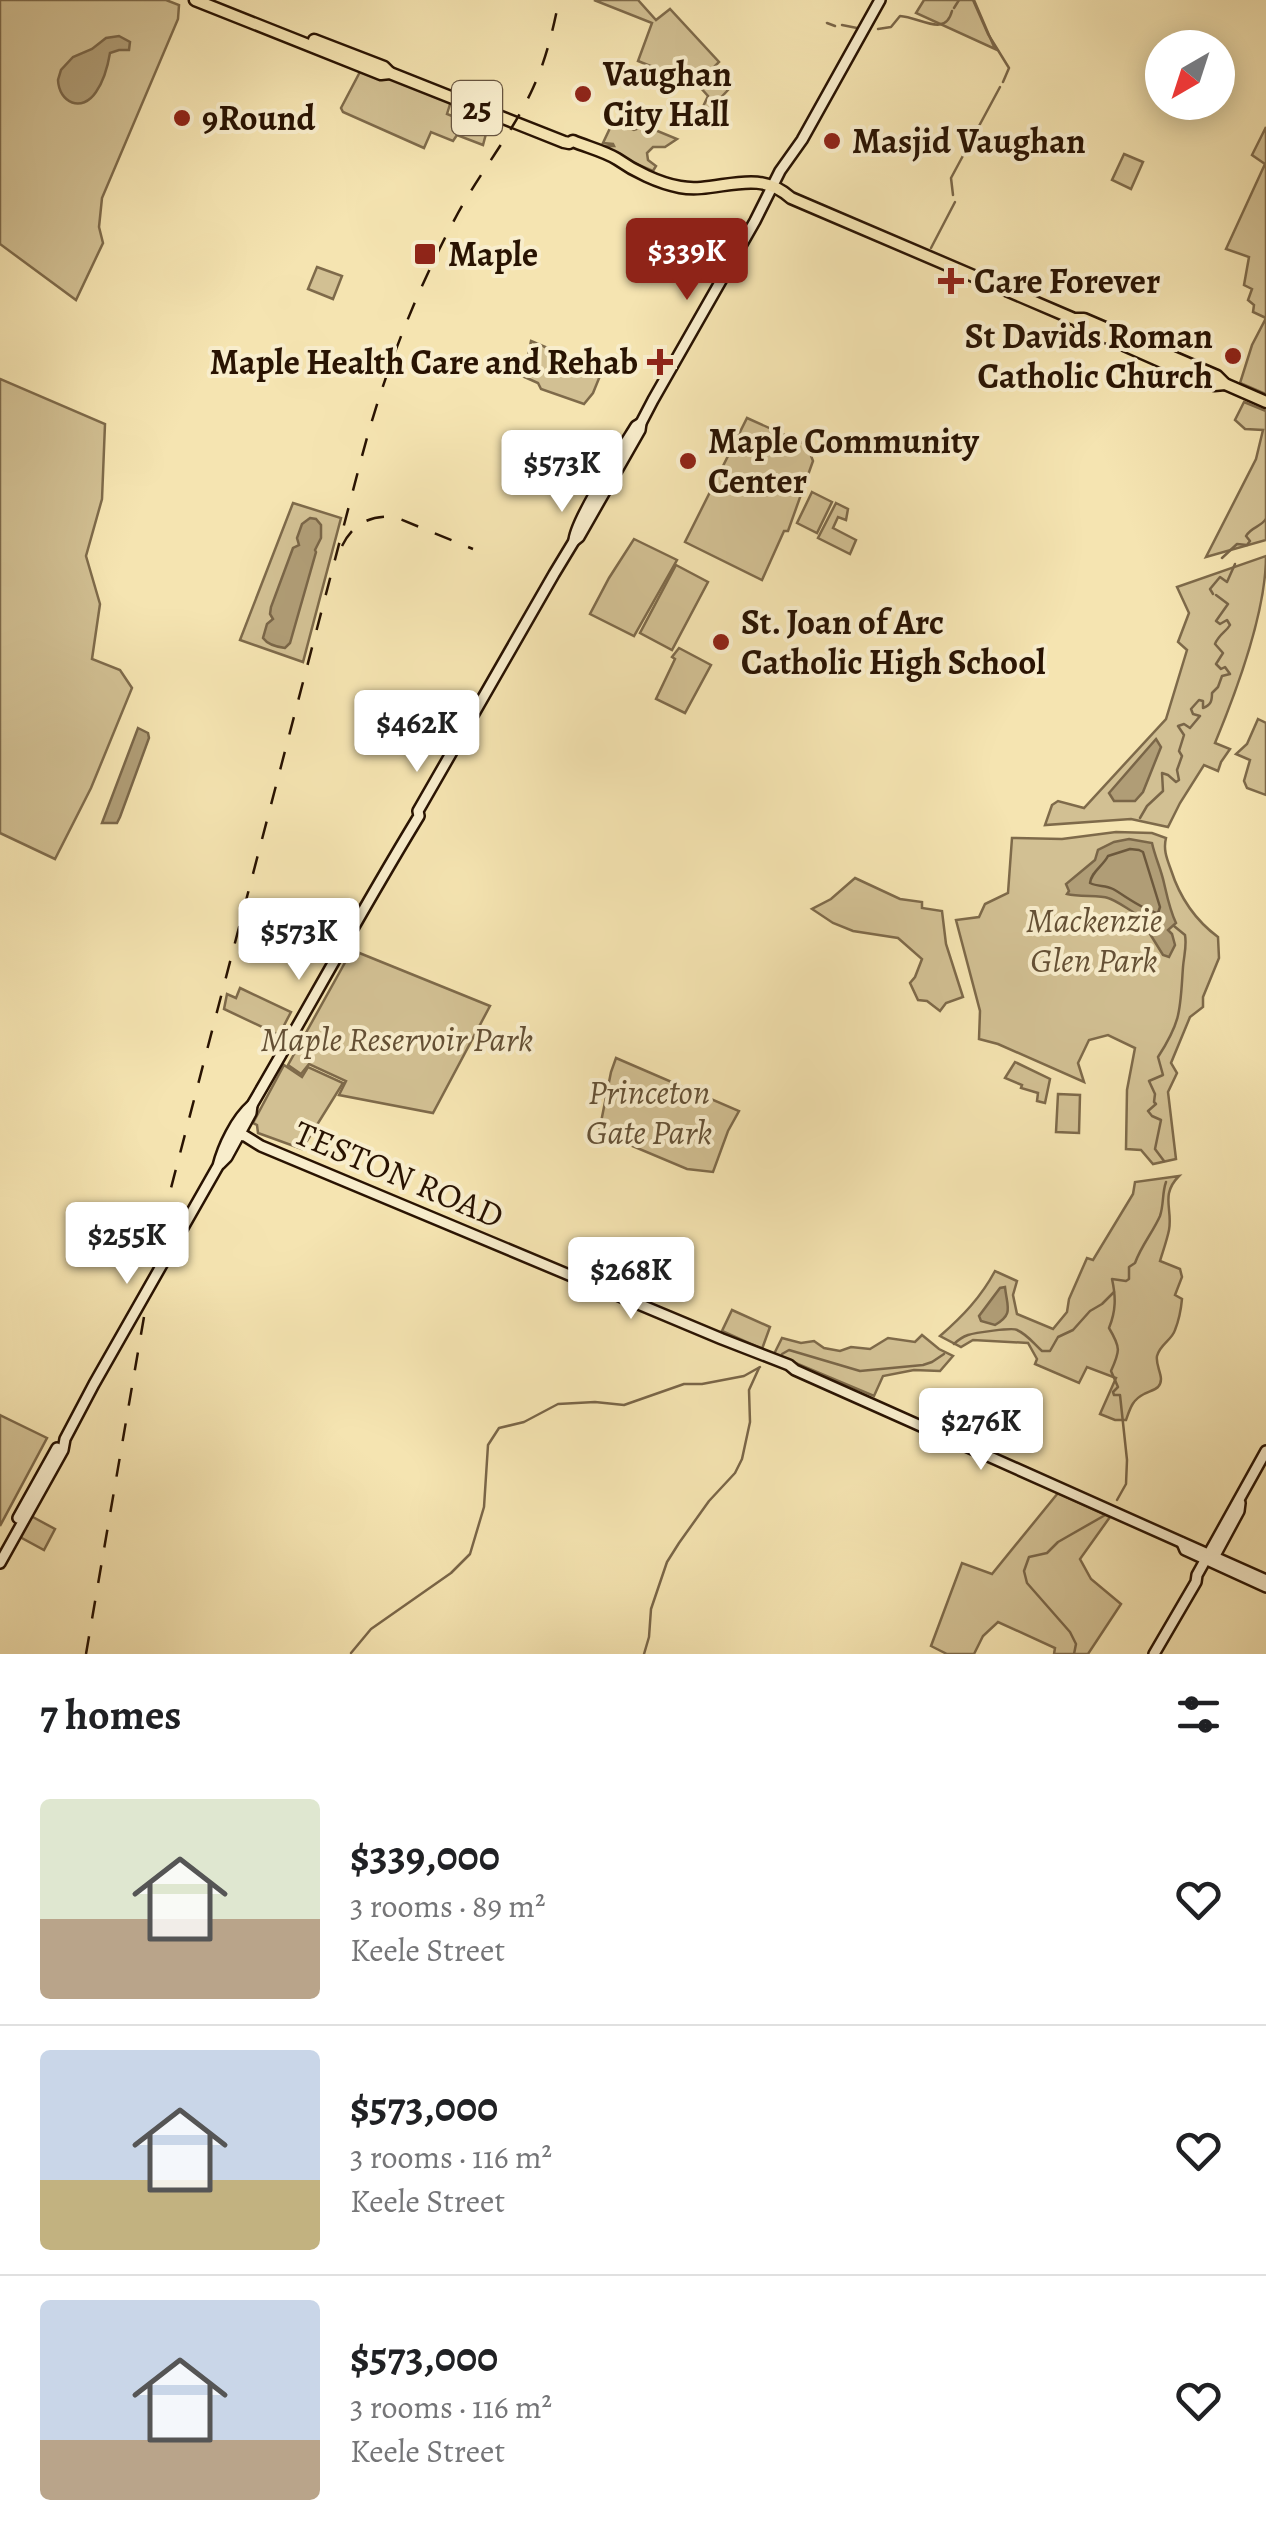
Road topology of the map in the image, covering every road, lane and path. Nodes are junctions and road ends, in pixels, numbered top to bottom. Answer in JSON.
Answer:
{"nodes":[{"id":1,"x":195,"y":0,"type":"edge"},
{"id":2,"x":210,"y":0,"type":"edge"},
{"id":3,"x":880,"y":0,"type":"edge"},
{"id":4,"x":390,"y":73,"type":"junction"},
{"id":5,"x":772,"y":190,"type":"junction"},
{"id":6,"x":1266,"y":402,"type":"edge"},
{"id":7,"x":235,"y":1135,"type":"junction"},
{"id":8,"x":65,"y":1439,"type":"junction"},
{"id":9,"x":1266,"y":1451,"type":"edge"},
{"id":10,"x":0,"y":1551,"type":"edge"},
{"id":11,"x":1210,"y":1558,"type":"junction"},
{"id":12,"x":0,"y":1563,"type":"edge"},
{"id":13,"x":1266,"y":1584,"type":"edge"},
{"id":14,"x":1154,"y":1654,"type":"edge"}],
"edges":[{"from":1,"to":4,"type":"main road","number":"25"},
{"from":2,"to":4,"type":"main road","number":"25"},
{"from":3,"to":5,"type":"main road"},
{"from":4,"to":5,"type":"main road","number":"25"},
{"from":5,"to":6,"type":"main road","number":"25"},
{"from":5,"to":7,"type":"main road"},
{"from":7,"to":8,"type":"main road"},
{"from":7,"to":11,"type":"main road","name":"TESTON ROAD"},
{"from":8,"to":10,"type":"main road"},
{"from":8,"to":12,"type":"main road"},
{"from":9,"to":11,"type":"main road"},
{"from":11,"to":13,"type":"main road","name":"TESTON ROAD"},
{"from":11,"to":14,"type":"main road"}]}
